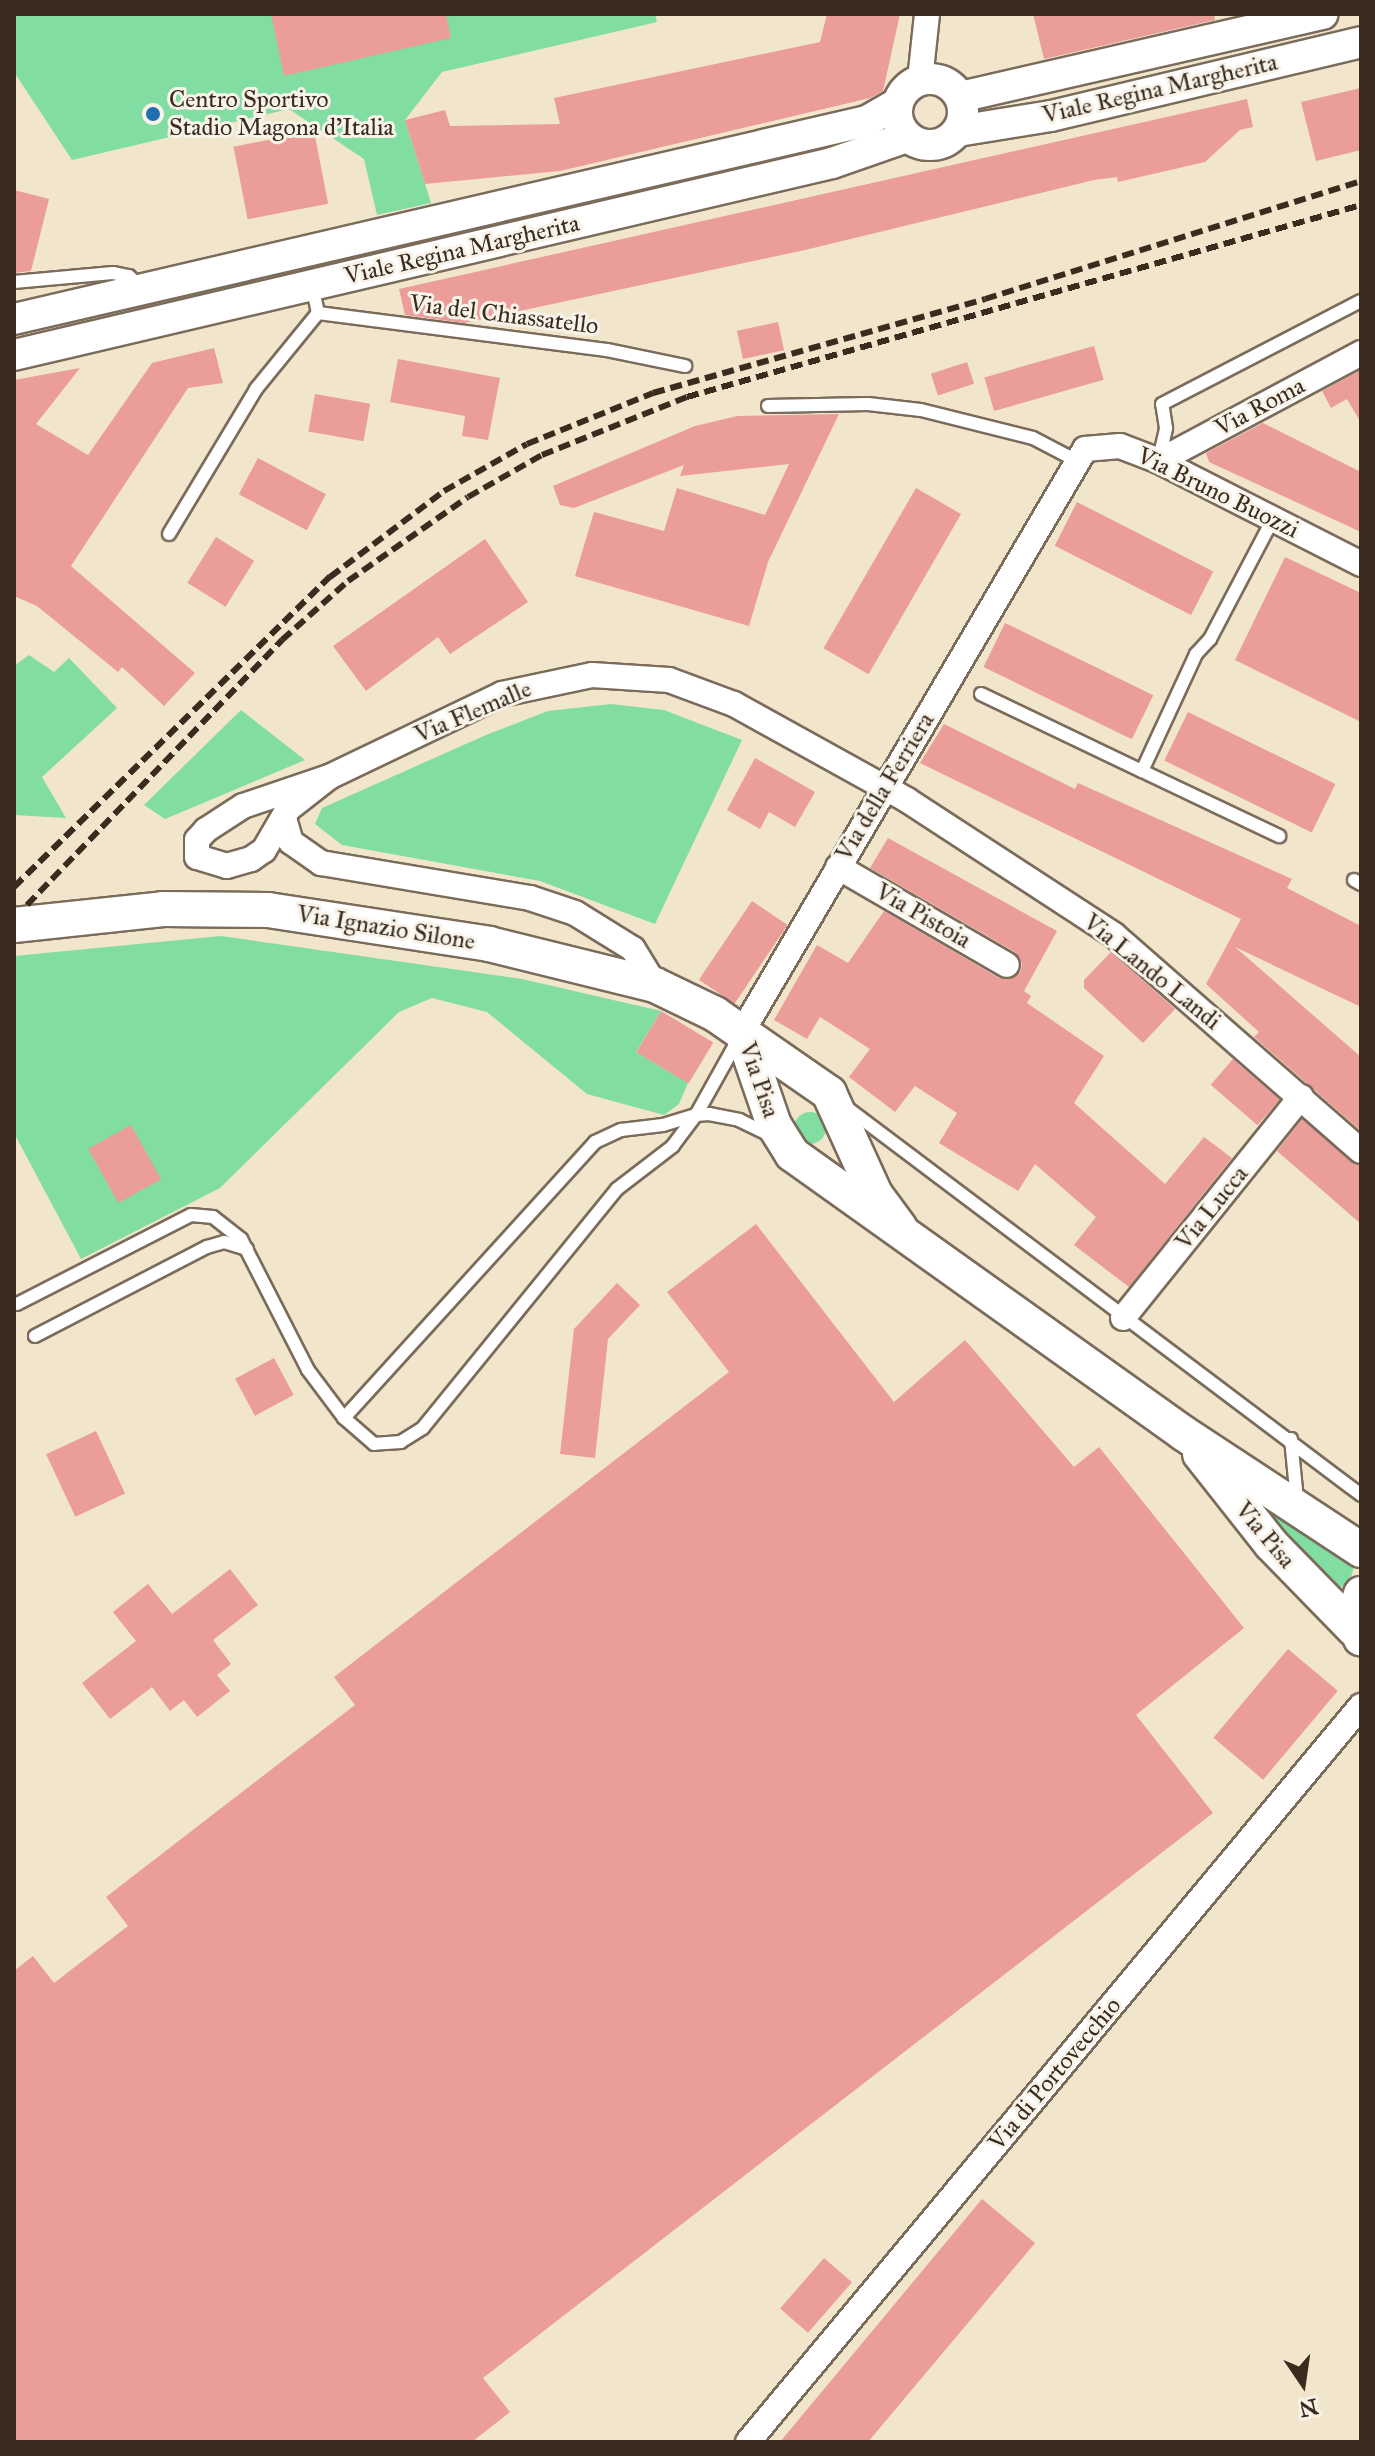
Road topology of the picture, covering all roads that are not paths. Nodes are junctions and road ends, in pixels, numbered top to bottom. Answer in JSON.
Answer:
{"nodes":[{"id":1,"x":927,"y":14,"type":"edge"},
{"id":2,"x":1323,"y":14,"type":"edge"},
{"id":3,"x":1361,"y":42,"type":"edge"},
{"id":4,"x":920,"y":80,"type":"junction"},
{"id":5,"x":960,"y":97,"type":"junction"},
{"id":6,"x":897,"y":104,"type":"junction"},
{"id":7,"x":958,"y":131,"type":"junction"},
{"id":8,"x":907,"y":137,"type":"junction"},
{"id":9,"x":14,"y":282,"type":"edge"},
{"id":10,"x":140,"y":287,"type":"junction"},
{"id":11,"x":315,"y":299,"type":"junction"},
{"id":12,"x":87,"y":301,"type":"junction"},
{"id":13,"x":1361,"y":301,"type":"edge"},
{"id":14,"x":14,"y":319,"type":"edge"},
{"id":15,"x":97,"y":336,"type":"junction"},
{"id":16,"x":1361,"y":353,"type":"edge"},
{"id":17,"x":14,"y":355,"type":"edge"},
{"id":18,"x":685,"y":366,"type":"dead end"},
{"id":19,"x":768,"y":406,"type":"dead end"},
{"id":20,"x":1075,"y":460,"type":"junction"},
{"id":21,"x":1159,"y":461,"type":"junction"},
{"id":22,"x":1273,"y":519,"type":"junction"},
{"id":23,"x":169,"y":534,"type":"dead end"},
{"id":24,"x":1361,"y":564,"type":"edge"},
{"id":25,"x":981,"y":694,"type":"dead end"},
{"id":26,"x":1142,"y":771,"type":"junction"},
{"id":27,"x":329,"y":777,"type":"junction"},
{"id":28,"x":885,"y":790,"type":"junction"},
{"id":29,"x":284,"y":818,"type":"junction"},
{"id":30,"x":1279,"y":836,"type":"dead end"},
{"id":31,"x":838,"y":867,"type":"junction"},
{"id":32,"x":14,"y":925,"type":"edge"},
{"id":33,"x":1007,"y":965,"type":"dead end"},
{"id":34,"x":655,"y":985,"type":"junction"},
{"id":35,"x":742,"y":1032,"type":"junction"},
{"id":36,"x":829,"y":1093,"type":"junction"},
{"id":37,"x":1301,"y":1097,"type":"junction"},
{"id":38,"x":696,"y":1115,"type":"junction"},
{"id":39,"x":850,"y":1135,"type":"junction"},
{"id":40,"x":782,"y":1141,"type":"junction"},
{"id":41,"x":1361,"y":1151,"type":"edge"},
{"id":42,"x":806,"y":1165,"type":"junction"},
{"id":43,"x":900,"y":1228,"type":"junction"},
{"id":44,"x":247,"y":1249,"type":"junction"},
{"id":45,"x":17,"y":1304,"type":"dead end"},
{"id":46,"x":1123,"y":1318,"type":"junction"},
{"id":47,"x":35,"y":1336,"type":"dead end"},
{"id":48,"x":344,"y":1418,"type":"junction"},
{"id":49,"x":1183,"y":1433,"type":"junction"},
{"id":50,"x":1291,"y":1439,"type":"junction"},
{"id":51,"x":1361,"y":1495,"type":"edge"},
{"id":52,"x":1298,"y":1507,"type":"junction"},
{"id":53,"x":1361,"y":1550,"type":"edge"},
{"id":54,"x":1361,"y":1594,"type":"edge"},
{"id":55,"x":1358,"y":1634,"type":"edge"},
{"id":56,"x":1361,"y":1706,"type":"edge"},
{"id":57,"x":748,"y":2442,"type":"edge"}],
"edges":[{"from":1,"to":4,"type":"street"},
{"from":2,"to":5,"type":"street","name":"Viale Regina Margherita"},
{"from":3,"to":7,"type":"street","name":"Viale Regina Margherita"},
{"from":4,"to":5,"type":"street"},
{"from":4,"to":6,"type":"street","name":"Viale Regina Margherita"},
{"from":5,"to":7,"type":"street"},
{"from":6,"to":8,"type":"street"},
{"from":6,"to":10,"type":"street","name":"Viale Regina Margherita"},
{"from":7,"to":8,"type":"street","name":"Viale Regina Margherita"},
{"from":8,"to":11,"type":"street","name":"Viale Regina Margherita"},
{"from":9,"to":10,"type":"lane"},
{"from":10,"to":12,"type":"street","name":"Viale Regina Margherita"},
{"from":11,"to":15,"type":"street","name":"Viale Regina Margherita"},
{"from":11,"to":18,"type":"lane","name":"Via del Chiassatello"},
{"from":11,"to":23,"type":"lane"},
{"from":12,"to":14,"type":"street","name":"Viale Regina Margherita"},
{"from":12,"to":15,"type":"street"},
{"from":13,"to":21,"type":"lane"},
{"from":15,"to":17,"type":"street","name":"Viale Regina Margherita"},
{"from":16,"to":21,"type":"street","name":"Via Roma"},
{"from":19,"to":20,"type":"lane"},
{"from":20,"to":21,"type":"street","name":"Via Bruno Buozzi"},
{"from":20,"to":28,"type":"street","name":"Via della Ferriera"},
{"from":21,"to":22,"type":"street","name":"Via Bruno Buozzi"},
{"from":22,"to":24,"type":"street","name":"Via Bruno Buozzi"},
{"from":22,"to":26,"type":"lane"},
{"from":25,"to":26,"type":"lane"},
{"from":26,"to":30,"type":"lane"},
{"from":27,"to":28,"type":"street","name":"Via Flemalle"},
{"from":27,"to":29,"type":"street","name":"Via Flemalle"},
{"from":27,"to":29,"type":"street","name":"Via Flemalle"},
{"from":28,"to":31,"type":"street","name":"Via della Ferriera"},
{"from":28,"to":37,"type":"street","name":"Via Lando Landi"},
{"from":29,"to":34,"type":"street"},
{"from":31,"to":33,"type":"street","name":"Via Pistoia"},
{"from":31,"to":35,"type":"street","name":"Via della Ferriera"},
{"from":32,"to":34,"type":"main road","name":"Via Ignazio Silone"},
{"from":34,"to":35,"type":"main road","name":"Via Ignazio Silone"},
{"from":35,"to":36,"type":"main road","name":"Via Pisa"},
{"from":35,"to":38,"type":"lane","name":"Via della Ferriera"},
{"from":35,"to":40,"type":"main road","name":"Via Pisa"},
{"from":36,"to":39,"type":"main road","name":"Via Pisa"},
{"from":36,"to":46,"type":"lane"},
{"from":37,"to":41,"type":"street","name":"Via Lando Landi"},
{"from":37,"to":46,"type":"street","name":"Via Lucca"},
{"from":38,"to":40,"type":"lane"},
{"from":38,"to":48,"type":"lane"},
{"from":38,"to":48,"type":"lane","name":"Via della Ferriera"},
{"from":39,"to":42,"type":"main road"},
{"from":39,"to":43,"type":"main road","name":"Via Pisa"},
{"from":40,"to":42,"type":"main road","name":"Via Pisa"},
{"from":42,"to":43,"type":"main road","name":"Via Pisa"},
{"from":43,"to":49,"type":"main road","name":"Via Pisa"},
{"from":44,"to":45,"type":"lane","name":"Via della Ferriera"},
{"from":44,"to":47,"type":"lane"},
{"from":44,"to":48,"type":"lane","name":"Via della Ferriera"},
{"from":46,"to":50,"type":"lane"},
{"from":49,"to":52,"type":"main road","name":"Via Pisa"},
{"from":49,"to":55,"type":"main road","name":"Via Pisa"},
{"from":50,"to":51,"type":"lane"},
{"from":50,"to":52,"type":"lane"},
{"from":52,"to":53,"type":"main road","name":"Via Pisa"},
{"from":54,"to":55,"type":"main road"},
{"from":56,"to":57,"type":"street","name":"Via di Portovecchio"}]}
